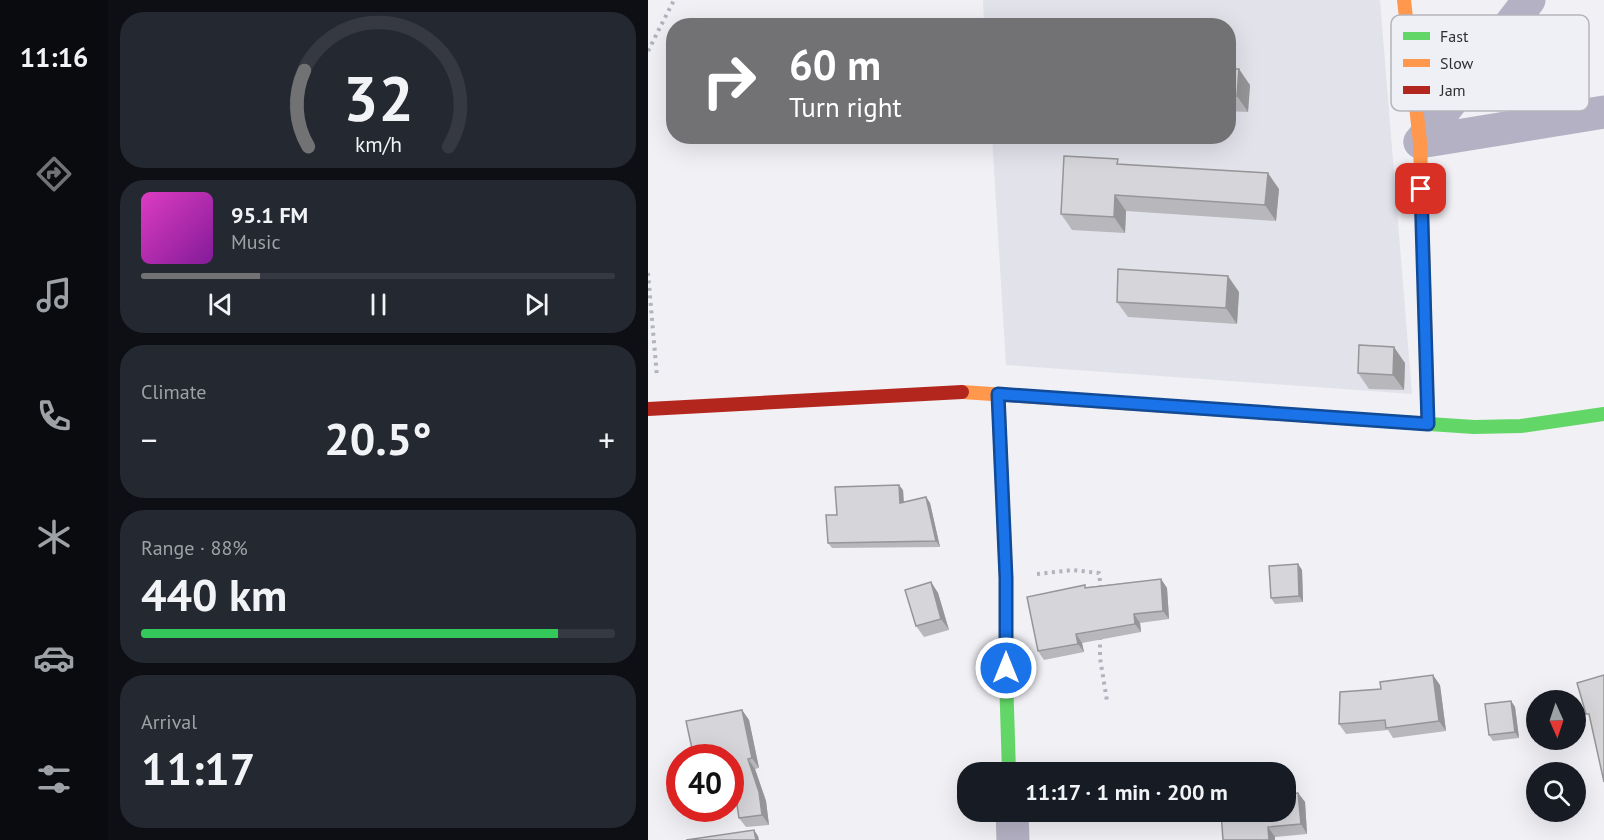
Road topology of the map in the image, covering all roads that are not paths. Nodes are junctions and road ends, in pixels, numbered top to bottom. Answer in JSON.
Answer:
{"nodes":[{"id":1,"x":1404,"y":0,"type":"edge"},
{"id":2,"x":1529,"y":0,"type":"edge"},
{"id":3,"x":1406,"y":15,"type":"edge"},
{"id":4,"x":1517,"y":15,"type":"edge"},
{"id":5,"x":1417,"y":111,"type":"edge"},
{"id":6,"x":1444,"y":111,"type":"edge"},
{"id":7,"x":1604,"y":112,"type":"edge"},
{"id":8,"x":1420,"y":142,"type":"junction"},
{"id":9,"x":998,"y":394,"type":"junction"},
{"id":10,"x":654,"y":408,"type":"edge"},
{"id":11,"x":1604,"y":414,"type":"edge"},
{"id":12,"x":1428,"y":424,"type":"junction"},
{"id":13,"x":1008,"y":762,"type":"edge"},
{"id":14,"x":1012,"y":822,"type":"edge"},
{"id":15,"x":1013,"y":840,"type":"edge"}],
"edges":[{"from":1,"to":3,"type":"street"},
{"from":2,"to":4,"type":"street"},
{"from":5,"to":8,"type":"street"},
{"from":6,"to":8,"type":"street"},
{"from":7,"to":8,"type":"street"},
{"from":8,"to":12,"type":"street"},
{"from":9,"to":10,"type":"street"},
{"from":9,"to":12,"type":"street"},
{"from":9,"to":13,"type":"street"},
{"from":11,"to":12,"type":"street"},
{"from":14,"to":15,"type":"street"}]}
